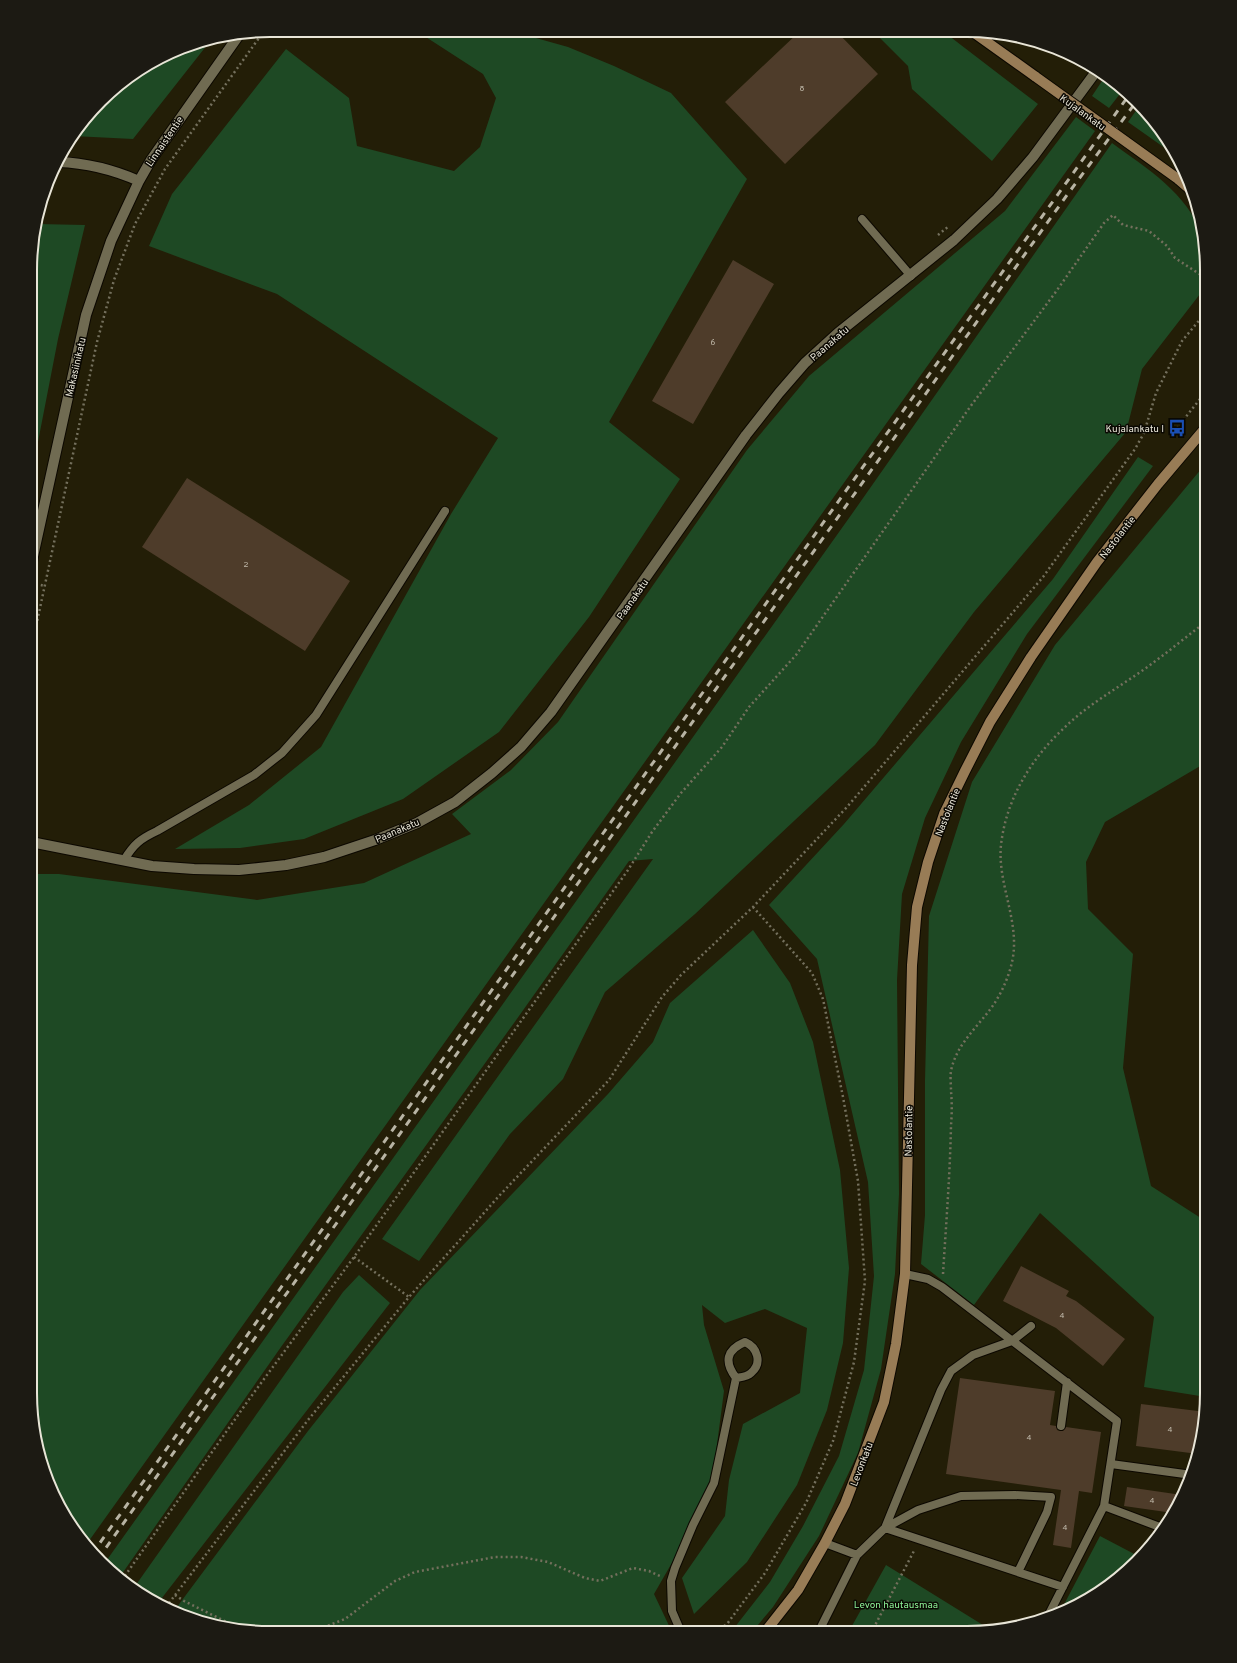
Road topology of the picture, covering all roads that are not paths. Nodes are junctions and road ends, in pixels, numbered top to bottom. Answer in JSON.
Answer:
{"nodes":[{"id":1,"x":980,"y":37,"type":"edge"},
{"id":2,"x":236,"y":39,"type":"edge"},
{"id":3,"x":1094,"y":74,"type":"edge"},
{"id":4,"x":63,"y":162,"type":"edge"},
{"id":5,"x":138,"y":180,"type":"junction"},
{"id":6,"x":1183,"y":183,"type":"edge"},
{"id":7,"x":862,"y":219,"type":"dead end"},
{"id":8,"x":910,"y":276,"type":"junction"},
{"id":9,"x":1200,"y":434,"type":"edge"},
{"id":10,"x":445,"y":511,"type":"dead end"},
{"id":11,"x":37,"y":538,"type":"edge"},
{"id":12,"x":37,"y":843,"type":"edge"},
{"id":13,"x":124,"y":860,"type":"junction"},
{"id":14,"x":905,"y":1274,"type":"junction"},
{"id":15,"x":1031,"y":1326,"type":"dead end"},
{"id":16,"x":1012,"y":1341,"type":"junction"},
{"id":17,"x":736,"y":1378,"type":"junction"},
{"id":18,"x":1067,"y":1382,"type":"junction"},
{"id":19,"x":1061,"y":1426,"type":"dead end"},
{"id":20,"x":1111,"y":1464,"type":"junction"},
{"id":21,"x":1185,"y":1474,"type":"edge"},
{"id":22,"x":1104,"y":1506,"type":"junction"},
{"id":23,"x":1158,"y":1527,"type":"edge"},
{"id":24,"x":885,"y":1528,"type":"junction"},
{"id":25,"x":825,"y":1543,"type":"junction"},
{"id":26,"x":857,"y":1555,"type":"junction"},
{"id":27,"x":1018,"y":1572,"type":"junction"},
{"id":28,"x":1063,"y":1587,"type":"junction"},
{"id":29,"x":1051,"y":1610,"type":"edge"},
{"id":30,"x":678,"y":1626,"type":"edge"},
{"id":31,"x":770,"y":1626,"type":"edge"},
{"id":32,"x":822,"y":1626,"type":"edge"}],
"edges":[{"from":1,"to":6,"type":"main road","name":"Kujalankatu","bridge":true},
{"from":2,"to":5,"type":"street","name":"Linnaistentie"},
{"from":3,"to":8,"type":"street","name":"Paanakatu"},
{"from":4,"to":5,"type":"street"},
{"from":5,"to":11,"type":"street","name":"Makasiinikatu"},
{"from":7,"to":8,"type":"lane"},
{"from":8,"to":13,"type":"street","name":"Paanakatu"},
{"from":9,"to":14,"type":"main road","name":"Nastolantie"},
{"from":10,"to":13,"type":"lane"},
{"from":12,"to":13,"type":"street","name":"Paanakatu"},
{"from":14,"to":16,"type":"lane"},
{"from":14,"to":25,"type":"main road","name":"Levonkatu"},
{"from":15,"to":16,"type":"lane"},
{"from":16,"to":18,"type":"lane"},
{"from":16,"to":24,"type":"lane"},
{"from":17,"to":17,"type":"lane"},
{"from":17,"to":30,"type":"lane"},
{"from":18,"to":19,"type":"lane"},
{"from":18,"to":20,"type":"lane"},
{"from":20,"to":21,"type":"lane"},
{"from":20,"to":22,"type":"lane"},
{"from":22,"to":23,"type":"lane"},
{"from":22,"to":28,"type":"lane"},
{"from":24,"to":26,"type":"lane"},
{"from":24,"to":27,"type":"lane"},
{"from":24,"to":27,"type":"lane"},
{"from":25,"to":26,"type":"lane"},
{"from":25,"to":31,"type":"main road","name":"Levonkatu"},
{"from":26,"to":32,"type":"lane"},
{"from":27,"to":28,"type":"lane"},
{"from":28,"to":29,"type":"lane"}]}
